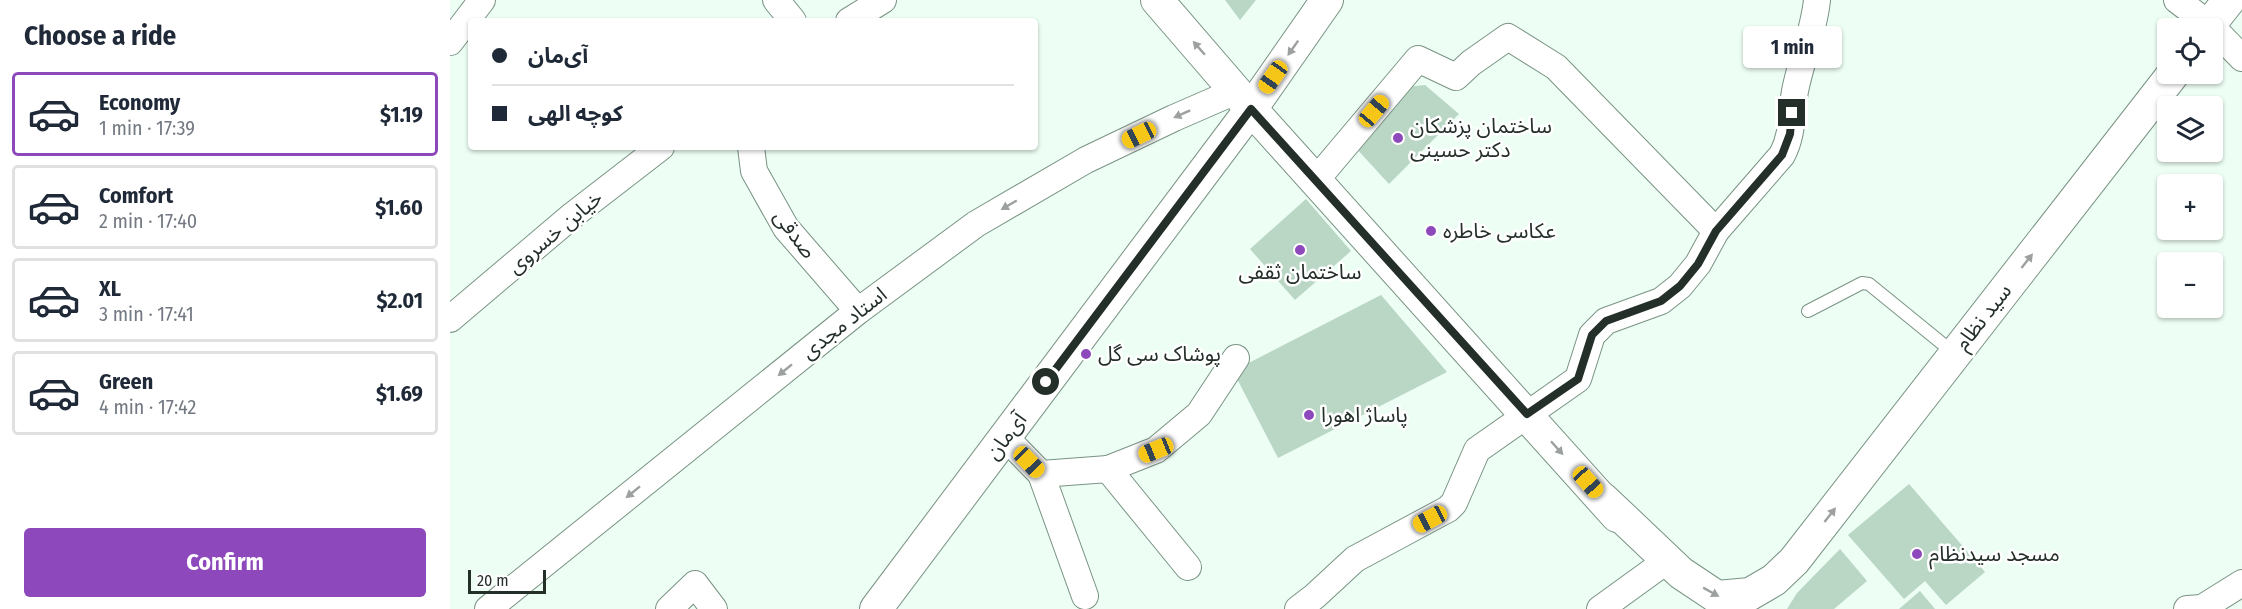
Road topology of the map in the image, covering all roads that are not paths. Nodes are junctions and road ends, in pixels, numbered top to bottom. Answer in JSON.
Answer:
{"nodes":[{"id":1,"x":482,"y":0,"type":"edge"},
{"id":2,"x":776,"y":0,"type":"edge"},
{"id":3,"x":883,"y":0,"type":"edge"},
{"id":4,"x":1157,"y":0,"type":"edge"},
{"id":5,"x":1327,"y":0,"type":"edge"},
{"id":6,"x":1817,"y":0,"type":"edge"},
{"id":7,"x":2178,"y":0,"type":"edge"},
{"id":8,"x":2229,"y":0,"type":"edge"},
{"id":9,"x":468,"y":18,"type":"edge"},
{"id":10,"x":468,"y":18,"type":"edge"},
{"id":11,"x":791,"y":18,"type":"edge"},
{"id":12,"x":854,"y":18,"type":"edge"},
{"id":13,"x":2199,"y":18,"type":"edge"},
{"id":14,"x":2216,"y":18,"type":"edge"},
{"id":15,"x":2223,"y":40,"type":"edge"},
{"id":16,"x":450,"y":42,"type":"edge"},
{"id":17,"x":2242,"y":58,"type":"edge"},
{"id":18,"x":2165,"y":84,"type":"edge"},
{"id":19,"x":1243,"y":100,"type":"junction"},
{"id":20,"x":657,"y":150,"type":"edge"},
{"id":21,"x":751,"y":150,"type":"edge"},
{"id":22,"x":1316,"y":180,"type":"junction"},
{"id":23,"x":1716,"y":231,"type":"junction"},
{"id":24,"x":858,"y":311,"type":"junction"},
{"id":25,"x":1808,"y":311,"type":"dead end"},
{"id":26,"x":450,"y":319,"type":"edge"},
{"id":27,"x":1955,"y":354,"type":"junction"},
{"id":28,"x":1236,"y":358,"type":"dead end"},
{"id":29,"x":1527,"y":414,"type":"junction"},
{"id":30,"x":1005,"y":437,"type":"junction"},
{"id":31,"x":1108,"y":470,"type":"junction"},
{"id":32,"x":1041,"y":474,"type":"junction"},
{"id":33,"x":1603,"y":499,"type":"junction"},
{"id":34,"x":1794,"y":561,"type":"junction"},
{"id":35,"x":1188,"y":567,"type":"dead end"},
{"id":36,"x":1658,"y":567,"type":"junction"},
{"id":37,"x":2242,"y":583,"type":"edge"},
{"id":38,"x":1085,"y":596,"type":"dead end"},
{"id":39,"x":1313,"y":605,"type":"edge"},
{"id":40,"x":488,"y":609,"type":"edge"},
{"id":41,"x":669,"y":609,"type":"edge"},
{"id":42,"x":714,"y":609,"type":"edge"},
{"id":43,"x":876,"y":609,"type":"edge"},
{"id":44,"x":1600,"y":609,"type":"edge"},
{"id":45,"x":1694,"y":609,"type":"edge"},
{"id":46,"x":1770,"y":609,"type":"edge"},
{"id":47,"x":2187,"y":609,"type":"edge"}],
"edges":[{"from":1,"to":10,"type":"street"},
{"from":2,"to":11,"type":"street"},
{"from":3,"to":12,"type":"street"},
{"from":19,"to":4,"type":"street","one_way":true},
{"from":5,"to":19,"type":"street","name":"آی‌مان","one_way":true},
{"from":6,"to":23,"type":"street"},
{"from":7,"to":13,"type":"street"},
{"from":8,"to":14,"type":"street"},
{"from":9,"to":16,"type":"street"},
{"from":15,"to":17,"type":"street"},
{"from":27,"to":18,"type":"street","name":"سید نظام","one_way":true},
{"from":19,"to":22,"type":"street"},
{"from":19,"to":24,"type":"street","name":"استاد مجدی","one_way":true},
{"from":19,"to":30,"type":"street","name":"آی‌مان"},
{"from":20,"to":26,"type":"street","name":"خیابن خسروی"},
{"from":21,"to":24,"type":"street","name":"صدقی"},
{"from":22,"to":23,"type":"street"},
{"from":22,"to":29,"type":"street"},
{"from":23,"to":29,"type":"street"},
{"from":24,"to":40,"type":"street","name":"استاد مجدی","one_way":true},
{"from":25,"to":27,"type":"lane"},
{"from":34,"to":27,"type":"street","name":"سید نظام","one_way":true},
{"from":28,"to":31,"type":"street"},
{"from":29,"to":33,"type":"street","one_way":true},
{"from":29,"to":39,"type":"street"},
{"from":30,"to":32,"type":"street"},
{"from":30,"to":43,"type":"street","name":"آی‌مان"},
{"from":31,"to":32,"type":"street"},
{"from":31,"to":35,"type":"street"},
{"from":32,"to":38,"type":"street"},
{"from":33,"to":34,"type":"street","one_way":true},
{"from":33,"to":36,"type":"street"},
{"from":34,"to":46,"type":"street"},
{"from":36,"to":44,"type":"street"},
{"from":36,"to":45,"type":"street"},
{"from":37,"to":47,"type":"street"},
{"from":41,"to":42,"type":"street"}]}
